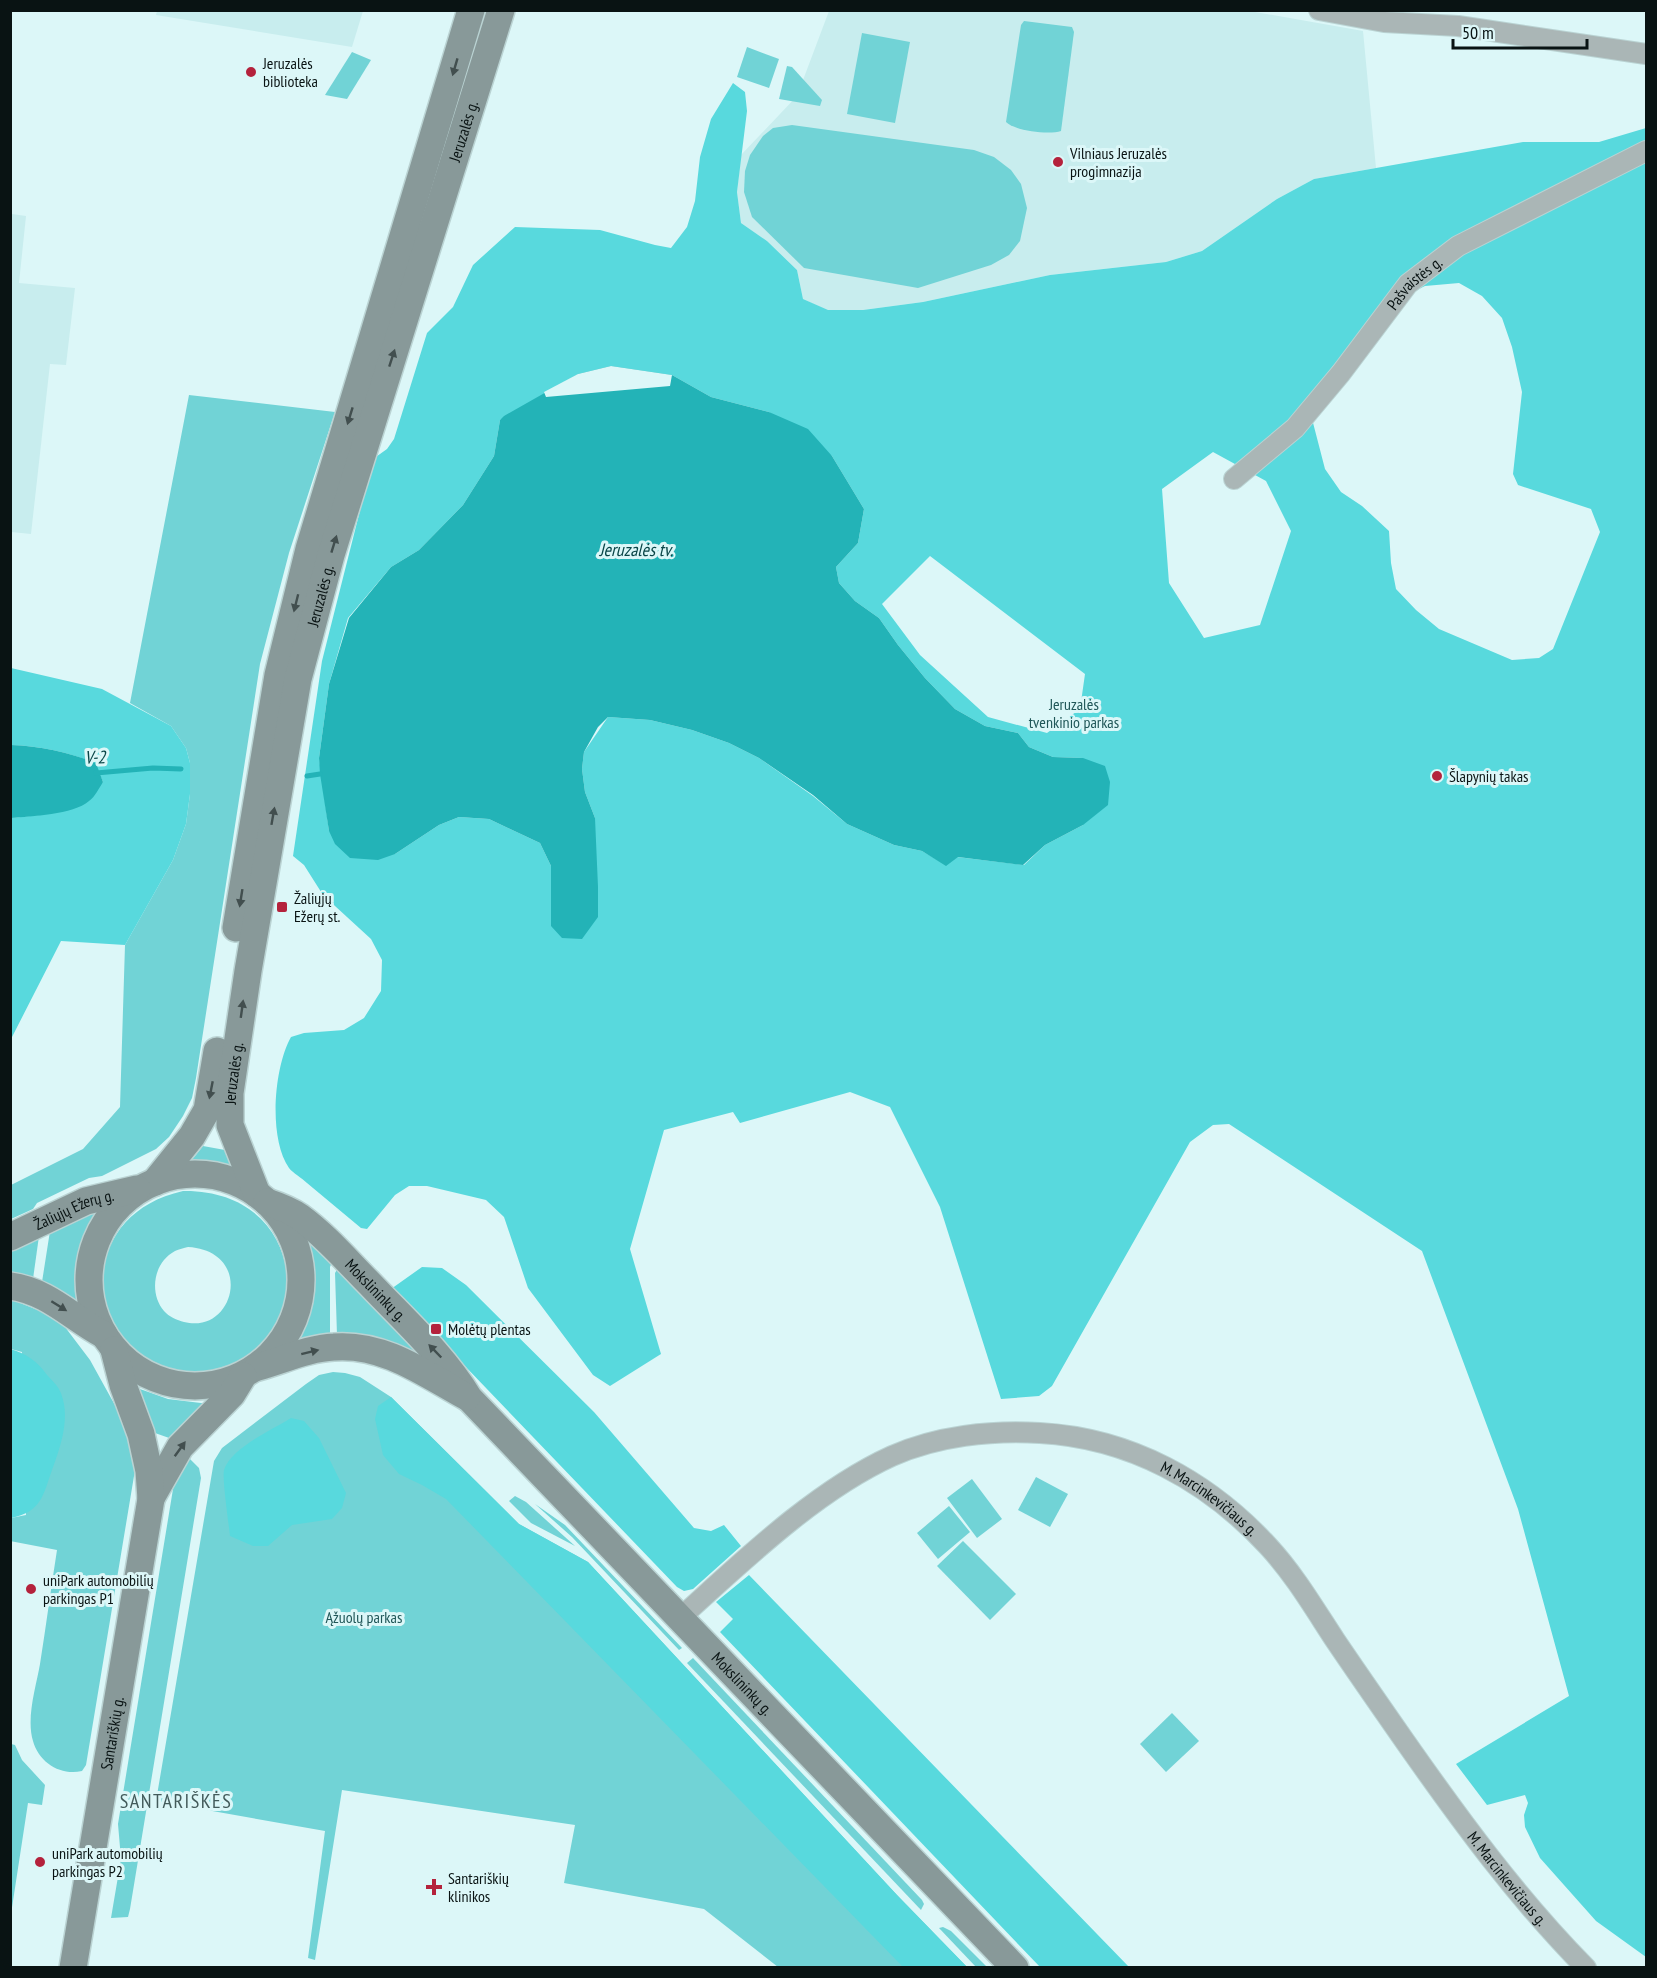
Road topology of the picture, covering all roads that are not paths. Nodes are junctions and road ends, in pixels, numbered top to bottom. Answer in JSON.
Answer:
{"nodes":[{"id":1,"x":471,"y":10,"type":"edge"},
{"id":2,"x":501,"y":10,"type":"edge"},
{"id":3,"x":1319,"y":10,"type":"edge"},
{"id":4,"x":1385,"y":16,"type":"edge"},
{"id":5,"x":1647,"y":54,"type":"edge"},
{"id":6,"x":1647,"y":152,"type":"edge"},
{"id":7,"x":1234,"y":479,"type":"dead end"},
{"id":8,"x":148,"y":1185,"type":"junction"},
{"id":9,"x":262,"y":1198,"type":"junction"},
{"id":10,"x":10,"y":1237,"type":"edge"},
{"id":11,"x":10,"y":1286,"type":"edge"},
{"id":12,"x":109,"y":1342,"type":"junction"},
{"id":13,"x":249,"y":1372,"type":"junction"},
{"id":14,"x":469,"y":1398,"type":"junction"},
{"id":15,"x":151,"y":1499,"type":"junction"},
{"id":16,"x":680,"y":1618,"type":"junction"},
{"id":17,"x":73,"y":1968,"type":"edge"},
{"id":18,"x":1015,"y":1968,"type":"edge"},
{"id":19,"x":1586,"y":1968,"type":"edge"}],
"edges":[{"from":1,"to":8,"type":"main road","name":"Jeruzalės g.","one_way":true},
{"from":9,"to":2,"type":"main road","name":"Jeruzalės g.","one_way":true},
{"from":3,"to":4,"type":"street"},
{"from":4,"to":5,"type":"street"},
{"from":6,"to":7,"type":"street","name":"Pašvaistės g."},
{"from":8,"to":9,"type":"main road"},
{"from":8,"to":10,"type":"main road","name":"Žaliųjų Ežerų g."},
{"from":8,"to":12,"type":"main road"},
{"from":9,"to":13,"type":"main road"},
{"from":14,"to":9,"type":"main road","name":"Mokslininkų g.","one_way":true},
{"from":11,"to":12,"type":"main road","one_way":true},
{"from":12,"to":13,"type":"main road"},
{"from":12,"to":15,"type":"main road","name":"Santariškių g."},
{"from":13,"to":14,"type":"main road","name":"Mokslininkų g.","one_way":true},
{"from":15,"to":13,"type":"main road","name":"Santariškių g.","one_way":true},
{"from":14,"to":16,"type":"main road","name":"Mokslininkų g."},
{"from":15,"to":17,"type":"main road","name":"Santariškių g."},
{"from":16,"to":18,"type":"main road","name":"Mokslininkų g."},
{"from":16,"to":19,"type":"street","name":"M. Marcinkevičiaus g."}]}
